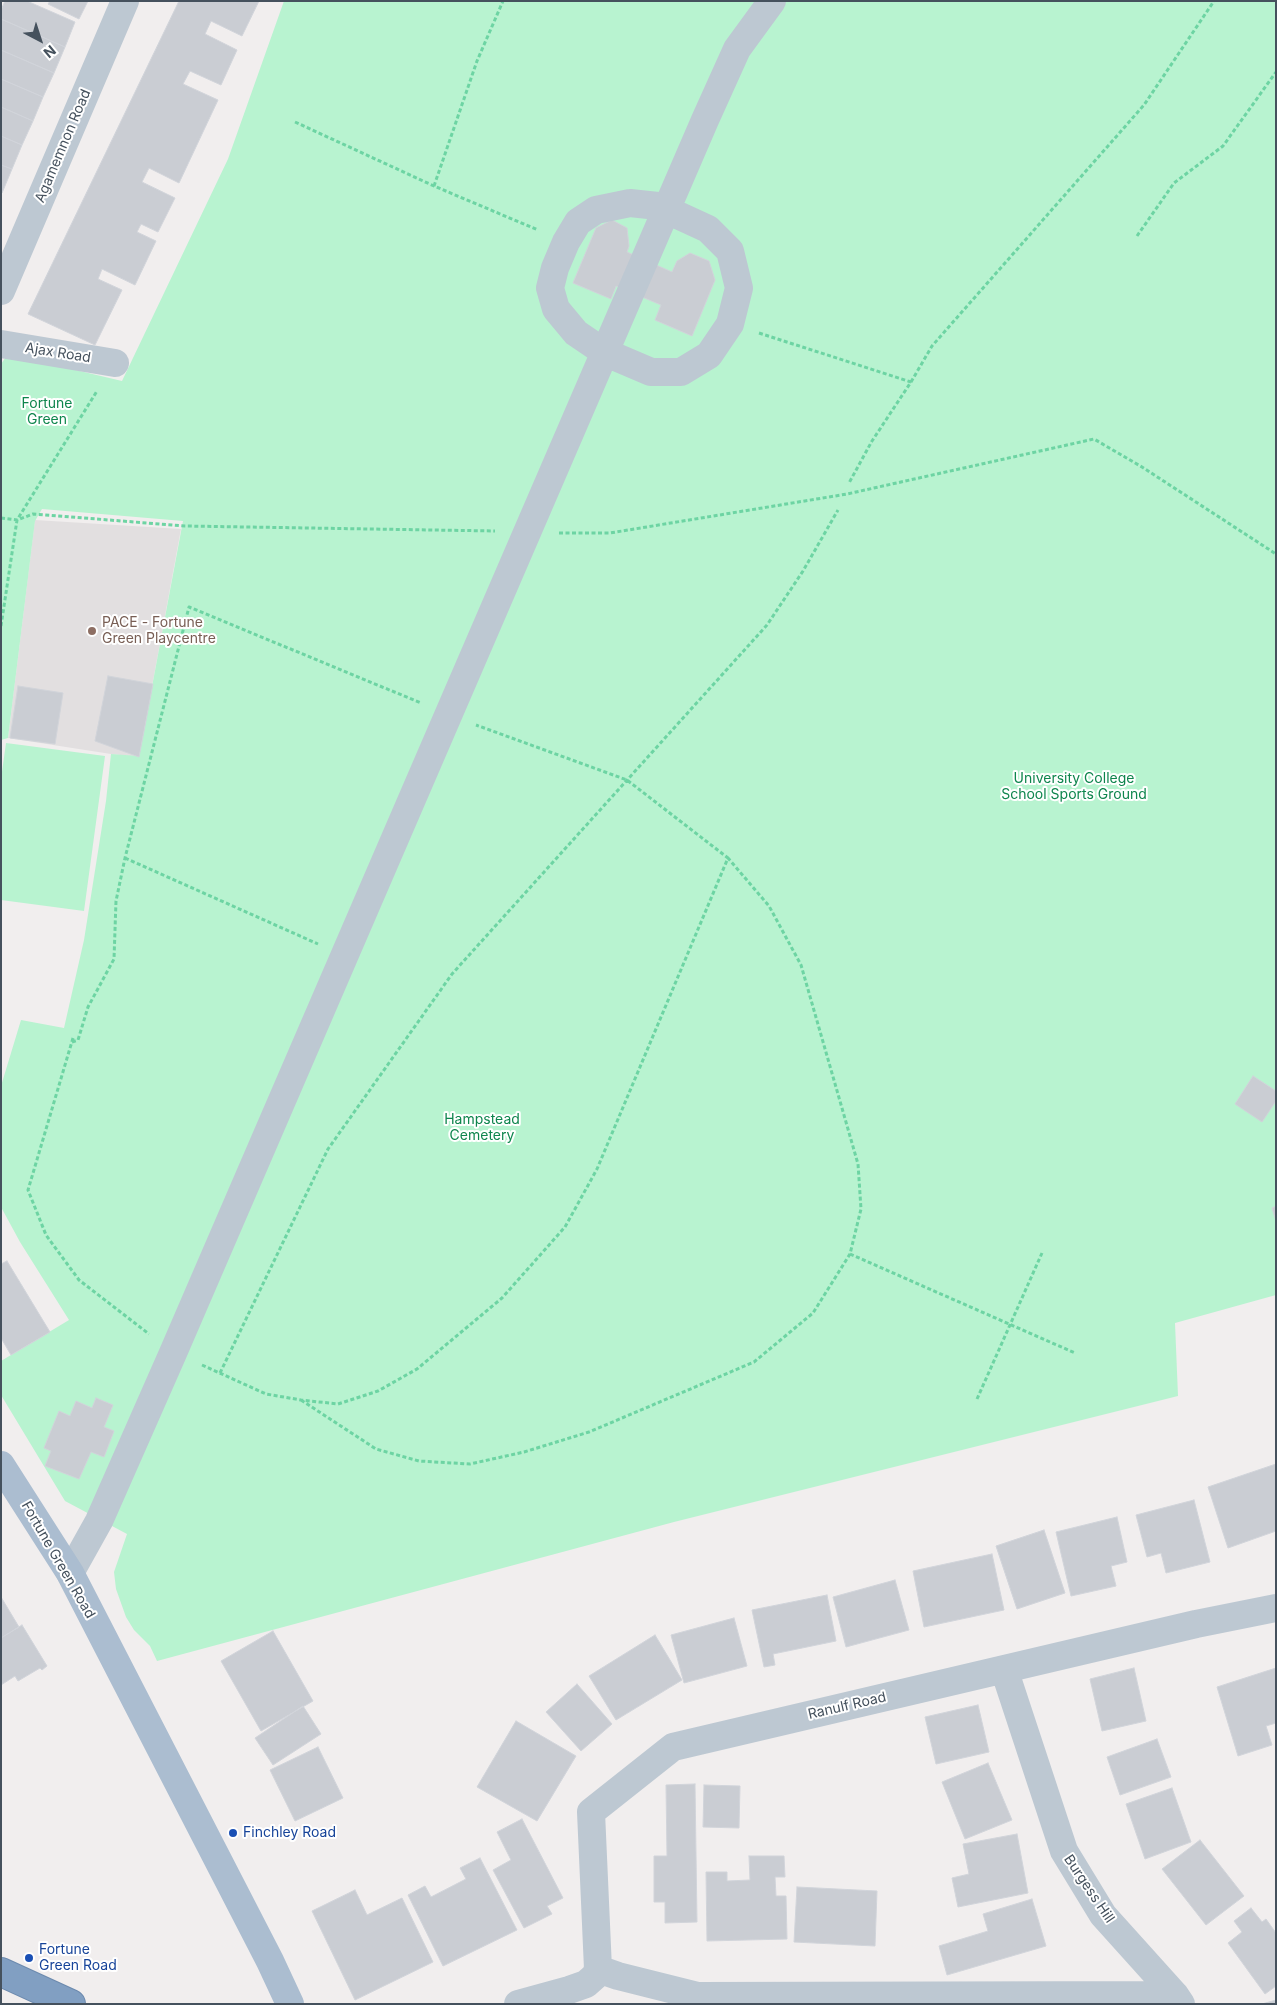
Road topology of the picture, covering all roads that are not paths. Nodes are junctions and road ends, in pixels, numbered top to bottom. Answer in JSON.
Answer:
{"nodes":[{"id":1,"x":125,"y":1,"type":"edge"},
{"id":2,"x":772,"y":1,"type":"edge"},
{"id":3,"x":666,"y":210,"type":"junction"},
{"id":4,"x":1,"y":291,"type":"edge"},
{"id":5,"x":1,"y":344,"type":"edge"},
{"id":6,"x":604,"y":352,"type":"junction"},
{"id":7,"x":114,"y":363,"type":"road end"},
{"id":8,"x":1,"y":1466,"type":"edge"},
{"id":9,"x":70,"y":1573,"type":"junction"},
{"id":10,"x":1276,"y":1608,"type":"edge"},
{"id":11,"x":1004,"y":1669,"type":"junction"},
{"id":12,"x":598,"y":1969,"type":"junction"},
{"id":13,"x":1,"y":1972,"type":"edge"},
{"id":14,"x":1178,"y":1999,"type":"edge"},
{"id":15,"x":71,"y":2004,"type":"edge"},
{"id":16,"x":290,"y":2004,"type":"edge"},
{"id":17,"x":518,"y":2004,"type":"edge"}],
"edges":[{"from":1,"to":4,"type":"street","name":"Agamemnon Road"},
{"from":2,"to":3,"type":"street"},
{"from":3,"to":6,"type":"street"},
{"from":3,"to":6,"type":"street"},
{"from":3,"to":6,"type":"street"},
{"from":5,"to":7,"type":"street","name":"Ajax Road"},
{"from":6,"to":9,"type":"street"},
{"from":8,"to":9,"type":"main road","name":"Fortune Green Road"},
{"from":9,"to":16,"type":"main road","name":"Fortune Green Road"},
{"from":10,"to":11,"type":"street","name":"Ranulf Road"},
{"from":11,"to":12,"type":"street","name":"Ranulf Road"},
{"from":11,"to":14,"type":"street","name":"Burgess Hill"},
{"from":12,"to":14,"type":"street"},
{"from":12,"to":17,"type":"street"},
{"from":13,"to":15,"type":"highway"}]}
